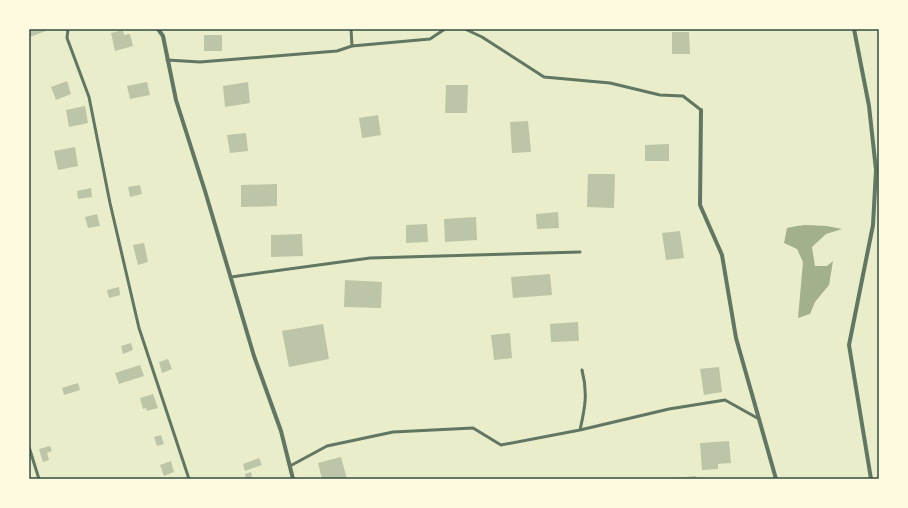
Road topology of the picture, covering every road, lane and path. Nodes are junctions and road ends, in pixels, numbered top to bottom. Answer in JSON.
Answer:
{"nodes":[{"id":1,"x":68,"y":29,"type":"edge"},
{"id":2,"x":158,"y":29,"type":"edge"},
{"id":3,"x":351,"y":29,"type":"edge"},
{"id":4,"x":445,"y":29,"type":"edge"},
{"id":5,"x":465,"y":29,"type":"edge"},
{"id":6,"x":854,"y":29,"type":"edge"},
{"id":7,"x":352,"y":46,"type":"junction"},
{"id":8,"x":167,"y":60,"type":"junction"},
{"id":9,"x":701,"y":110,"type":"joint"},
{"id":10,"x":580,"y":252,"type":"dead end"},
{"id":11,"x":231,"y":277,"type":"junction"},
{"id":12,"x":582,"y":370,"type":"dead end"},
{"id":13,"x":759,"y":419,"type":"junction"},
{"id":14,"x":580,"y":430,"type":"junction"},
{"id":15,"x":29,"y":447,"type":"edge"},
{"id":16,"x":290,"y":466,"type":"junction"},
{"id":17,"x":39,"y":479,"type":"edge"},
{"id":18,"x":189,"y":479,"type":"edge"},
{"id":19,"x":293,"y":479,"type":"edge"},
{"id":20,"x":776,"y":479,"type":"edge"},
{"id":21,"x":871,"y":479,"type":"edge"}],
"edges":[{"from":1,"to":18,"type":"lane"},
{"from":2,"to":8,"type":"street"},
{"from":3,"to":7,"type":"lane"},
{"from":4,"to":7,"type":"lane"},
{"from":5,"to":9,"type":"lane"},
{"from":6,"to":21,"type":"street"},
{"from":7,"to":8,"type":"lane"},
{"from":8,"to":11,"type":"street"},
{"from":9,"to":13,"type":"street"},
{"from":10,"to":11,"type":"lane"},
{"from":11,"to":16,"type":"street"},
{"from":12,"to":14,"type":"lane"},
{"from":13,"to":14,"type":"lane"},
{"from":13,"to":20,"type":"street"},
{"from":14,"to":16,"type":"lane"},
{"from":15,"to":17,"type":"lane"},
{"from":16,"to":19,"type":"street"}]}
